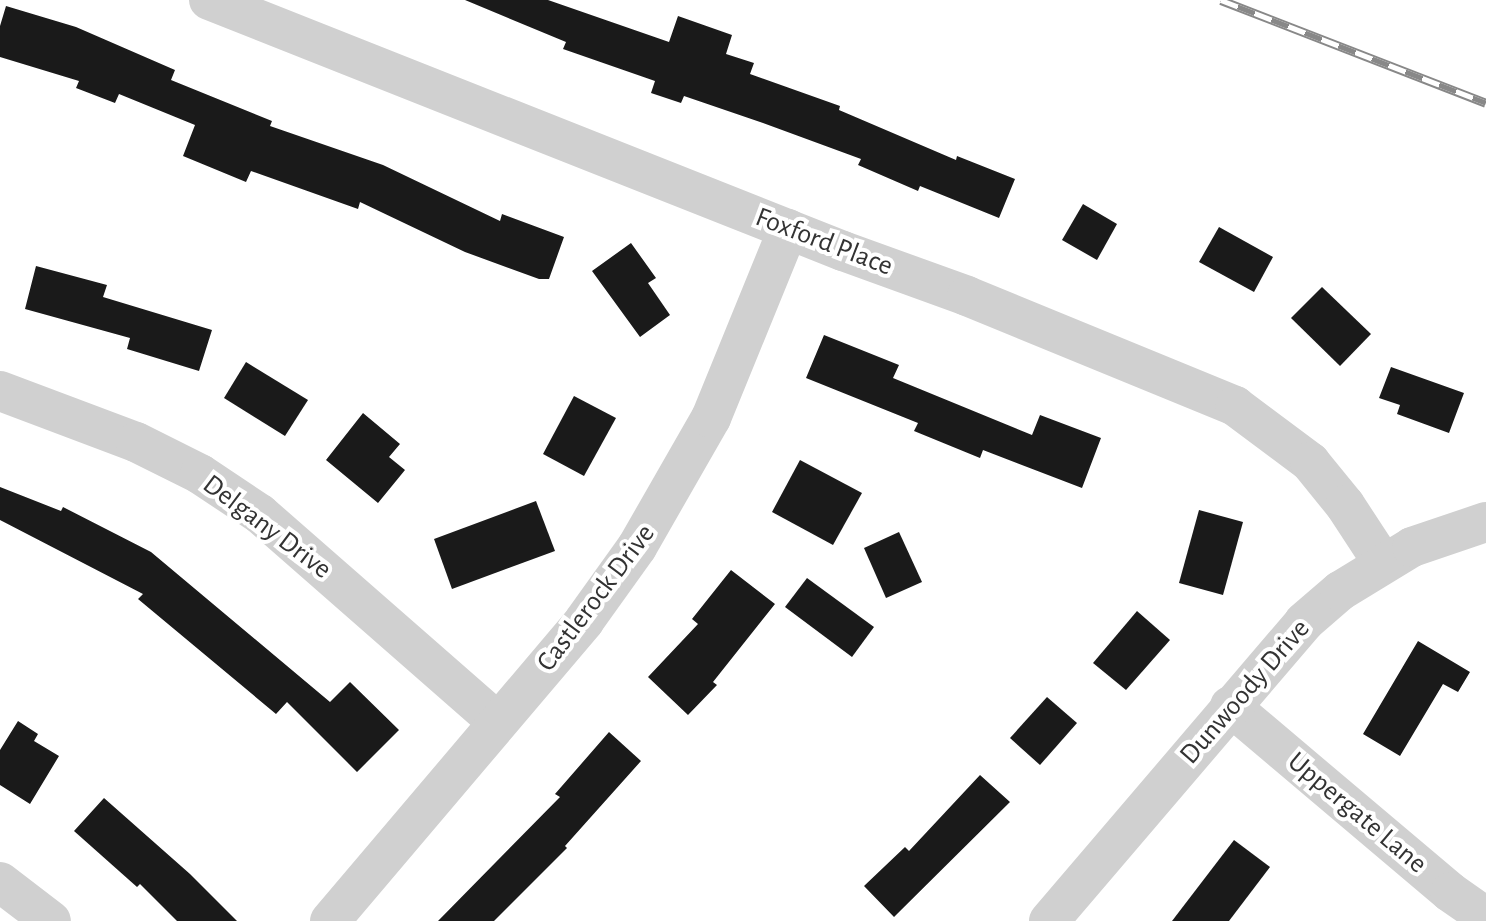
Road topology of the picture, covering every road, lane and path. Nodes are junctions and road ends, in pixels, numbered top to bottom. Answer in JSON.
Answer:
{"nodes":[{"id":1,"x":209,"y":0,"type":"edge"},
{"id":2,"x":788,"y":229,"type":"junction"},
{"id":3,"x":0,"y":391,"type":"edge"},
{"id":4,"x":1486,"y":522,"type":"edge"},
{"id":5,"x":1383,"y":563,"type":"junction"},
{"id":6,"x":1230,"y":706,"type":"junction"},
{"id":7,"x":498,"y":722,"type":"junction"},
{"id":8,"x":0,"y":882,"type":"edge"},
{"id":9,"x":1486,"y":917,"type":"edge"},
{"id":10,"x":51,"y":921,"type":"edge"},
{"id":11,"x":330,"y":921,"type":"edge"},
{"id":12,"x":1049,"y":921,"type":"edge"}],
"edges":[{"from":1,"to":2,"type":"street","name":"Foxford Place"},
{"from":2,"to":5,"type":"street","name":"Foxford Place"},
{"from":2,"to":7,"type":"street","name":"Castlerock Drive"},
{"from":3,"to":7,"type":"street","name":"Delgany Drive"},
{"from":4,"to":5,"type":"street","name":"Dunwoody Drive"},
{"from":5,"to":6,"type":"street","name":"Dunwoody Drive"},
{"from":6,"to":9,"type":"street","name":"Uppergate Lane"},
{"from":6,"to":12,"type":"street","name":"Dunwoody Drive"},
{"from":7,"to":11,"type":"street","name":"Castlerock Drive"},
{"from":8,"to":10,"type":"street"}]}
